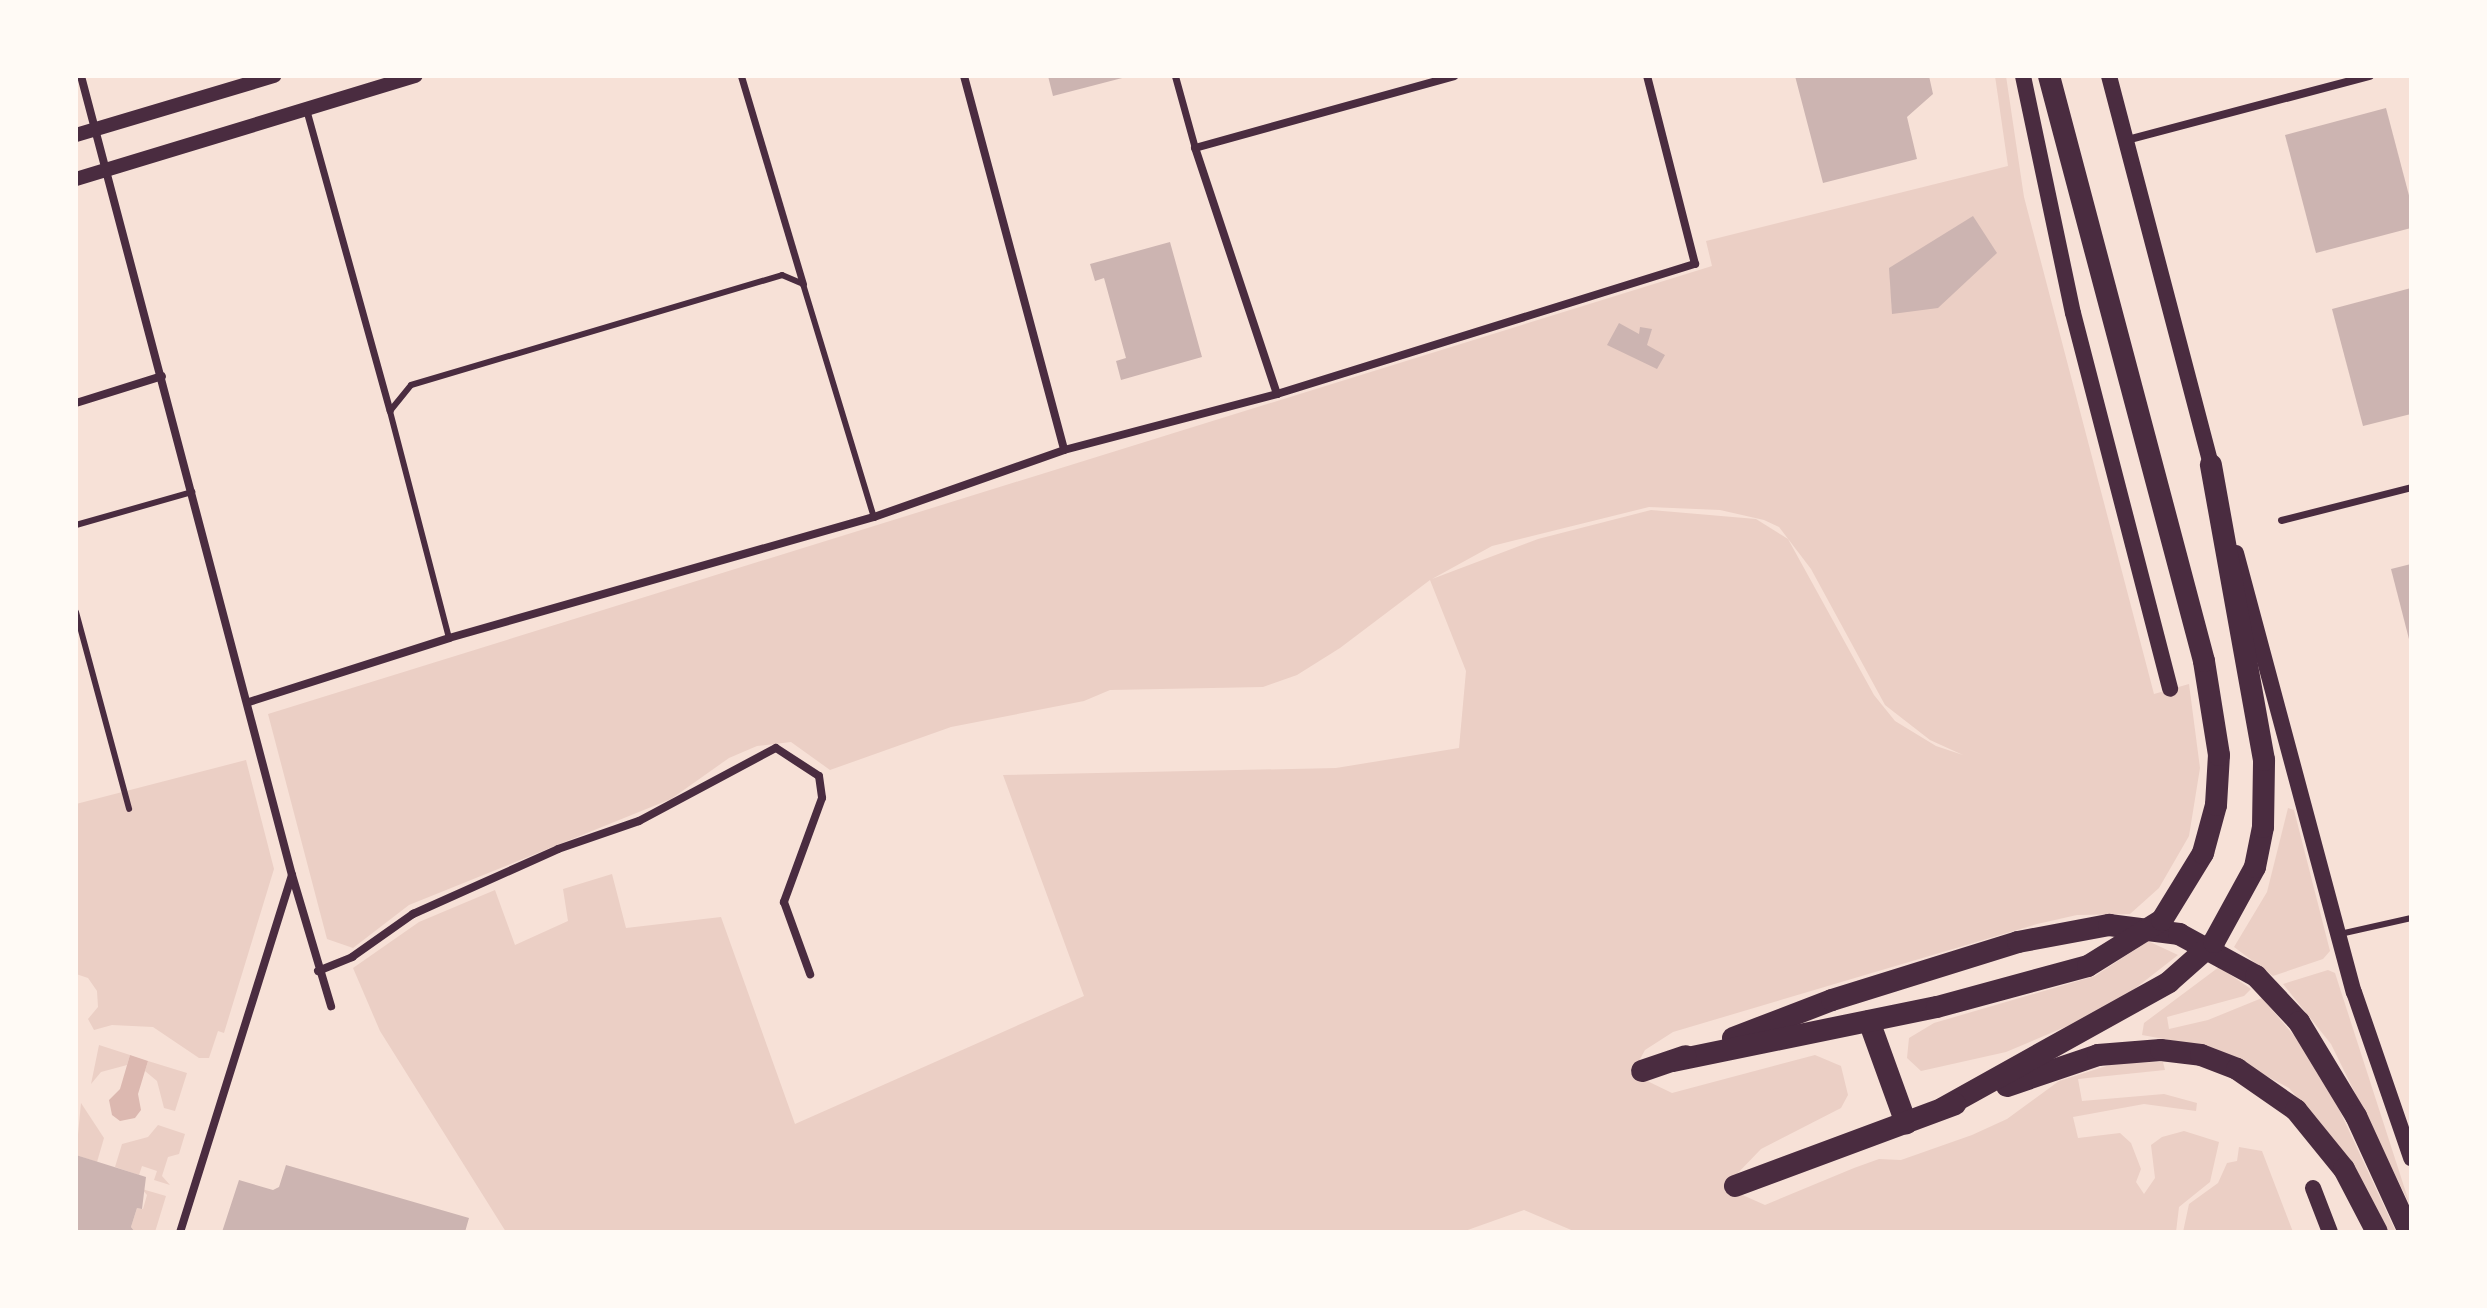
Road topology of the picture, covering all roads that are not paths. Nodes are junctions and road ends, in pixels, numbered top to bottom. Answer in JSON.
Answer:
{"nodes":[{"id":1,"x":81,"y":76,"type":"edge"},
{"id":2,"x":274,"y":76,"type":"edge"},
{"id":3,"x":416,"y":76,"type":"edge"},
{"id":4,"x":741,"y":76,"type":"edge"},
{"id":5,"x":964,"y":76,"type":"edge"},
{"id":6,"x":1175,"y":76,"type":"edge"},
{"id":7,"x":1454,"y":76,"type":"edge"},
{"id":8,"x":1647,"y":76,"type":"edge"},
{"id":9,"x":2023,"y":76,"type":"edge"},
{"id":10,"x":2049,"y":76,"type":"edge"},
{"id":11,"x":2109,"y":76,"type":"edge"},
{"id":12,"x":2370,"y":76,"type":"edge"},
{"id":13,"x":306,"y":109,"type":"junction"},
{"id":14,"x":95,"y":128,"type":"junction"},
{"id":15,"x":76,"y":135,"type":"edge"},
{"id":16,"x":2127,"y":140,"type":"junction"},
{"id":17,"x":1195,"y":148,"type":"junction"},
{"id":18,"x":106,"y":168,"type":"junction"},
{"id":19,"x":76,"y":179,"type":"edge"},
{"id":20,"x":803,"y":284,"type":"junction"},
{"id":21,"x":162,"y":376,"type":"junction"},
{"id":22,"x":1277,"y":394,"type":"junction"},
{"id":23,"x":76,"y":403,"type":"edge"},
{"id":24,"x":390,"y":411,"type":"junction"},
{"id":25,"x":1064,"y":450,"type":"junction"},
{"id":26,"x":2211,"y":465,"type":"junction"},
{"id":27,"x":2411,"y":487,"type":"edge"},
{"id":28,"x":193,"y":491,"type":"junction"},
{"id":29,"x":874,"y":517,"type":"junction"},
{"id":30,"x":2281,"y":520,"type":"dead end"},
{"id":31,"x":76,"y":525,"type":"edge"},
{"id":32,"x":76,"y":612,"type":"edge"},
{"id":33,"x":449,"y":638,"type":"junction"},
{"id":34,"x":2170,"y":689,"type":"dead end"},
{"id":35,"x":249,"y":702,"type":"junction"},
{"id":36,"x":129,"y":809,"type":"dead end"},
{"id":37,"x":292,"y":875,"type":"junction"},
{"id":38,"x":2411,"y":918,"type":"edge"},
{"id":39,"x":2338,"y":934,"type":"junction"},
{"id":40,"x":318,"y":971,"type":"junction"},
{"id":41,"x":810,"y":974,"type":"dead end"},
{"id":42,"x":331,"y":1006,"type":"dead end"},
{"id":43,"x":1869,"y":1021,"type":"junction"},
{"id":44,"x":1673,"y":1061,"type":"junction"},
{"id":45,"x":1642,"y":1071,"type":"dead end"},
{"id":46,"x":1943,"y":1108,"type":"junction"},
{"id":47,"x":1906,"y":1123,"type":"junction"},
{"id":48,"x":2411,"y":1158,"type":"edge"},
{"id":49,"x":1735,"y":1186,"type":"dead end"},
{"id":50,"x":2313,"y":1188,"type":"dead end"},
{"id":51,"x":2406,"y":1225,"type":"edge"},
{"id":52,"x":180,"y":1232,"type":"edge"},
{"id":53,"x":2330,"y":1232,"type":"edge"},
{"id":54,"x":2377,"y":1232,"type":"edge"}],
"edges":[{"from":1,"to":14,"type":"street"},
{"from":2,"to":14,"type":"street"},
{"from":3,"to":13,"type":"street"},
{"from":4,"to":20,"type":"street"},
{"from":5,"to":25,"type":"street"},
{"from":6,"to":17,"type":"street"},
{"from":7,"to":17,"type":"street"},
{"from":8,"to":22,"type":"street"},
{"from":9,"to":34,"type":"main road"},
{"from":10,"to":43,"type":"highway"},
{"from":11,"to":16,"type":"main road"},
{"from":12,"to":16,"type":"street"},
{"from":13,"to":18,"type":"street"},
{"from":13,"to":24,"type":"street"},
{"from":14,"to":15,"type":"street"},
{"from":14,"to":18,"type":"street"},
{"from":16,"to":26,"type":"main road"},
{"from":17,"to":22,"type":"street"},
{"from":18,"to":19,"type":"street"},
{"from":18,"to":21,"type":"street"},
{"from":20,"to":24,"type":"lane"},
{"from":20,"to":29,"type":"lane"},
{"from":21,"to":23,"type":"street"},
{"from":21,"to":28,"type":"street"},
{"from":22,"to":25,"type":"street"},
{"from":24,"to":33,"type":"lane"},
{"from":25,"to":29,"type":"street"},
{"from":26,"to":39,"type":"main road"},
{"from":26,"to":46,"type":"highway"},
{"from":27,"to":30,"type":"street"},
{"from":28,"to":31,"type":"lane"},
{"from":28,"to":35,"type":"street"},
{"from":29,"to":33,"type":"street"},
{"from":32,"to":36,"type":"lane"},
{"from":33,"to":35,"type":"street"},
{"from":35,"to":37,"type":"street"},
{"from":37,"to":40,"type":"street"},
{"from":37,"to":52,"type":"street"},
{"from":38,"to":39,"type":"lane"},
{"from":39,"to":48,"type":"main road"},
{"from":40,"to":41,"type":"street"},
{"from":40,"to":42,"type":"street"},
{"from":43,"to":44,"type":"highway"},
{"from":43,"to":47,"type":"highway"},
{"from":44,"to":45,"type":"highway"},
{"from":44,"to":51,"type":"highway"},
{"from":46,"to":47,"type":"highway"},
{"from":46,"to":54,"type":"highway"},
{"from":47,"to":49,"type":"highway"},
{"from":50,"to":53,"type":"main road"}]}
